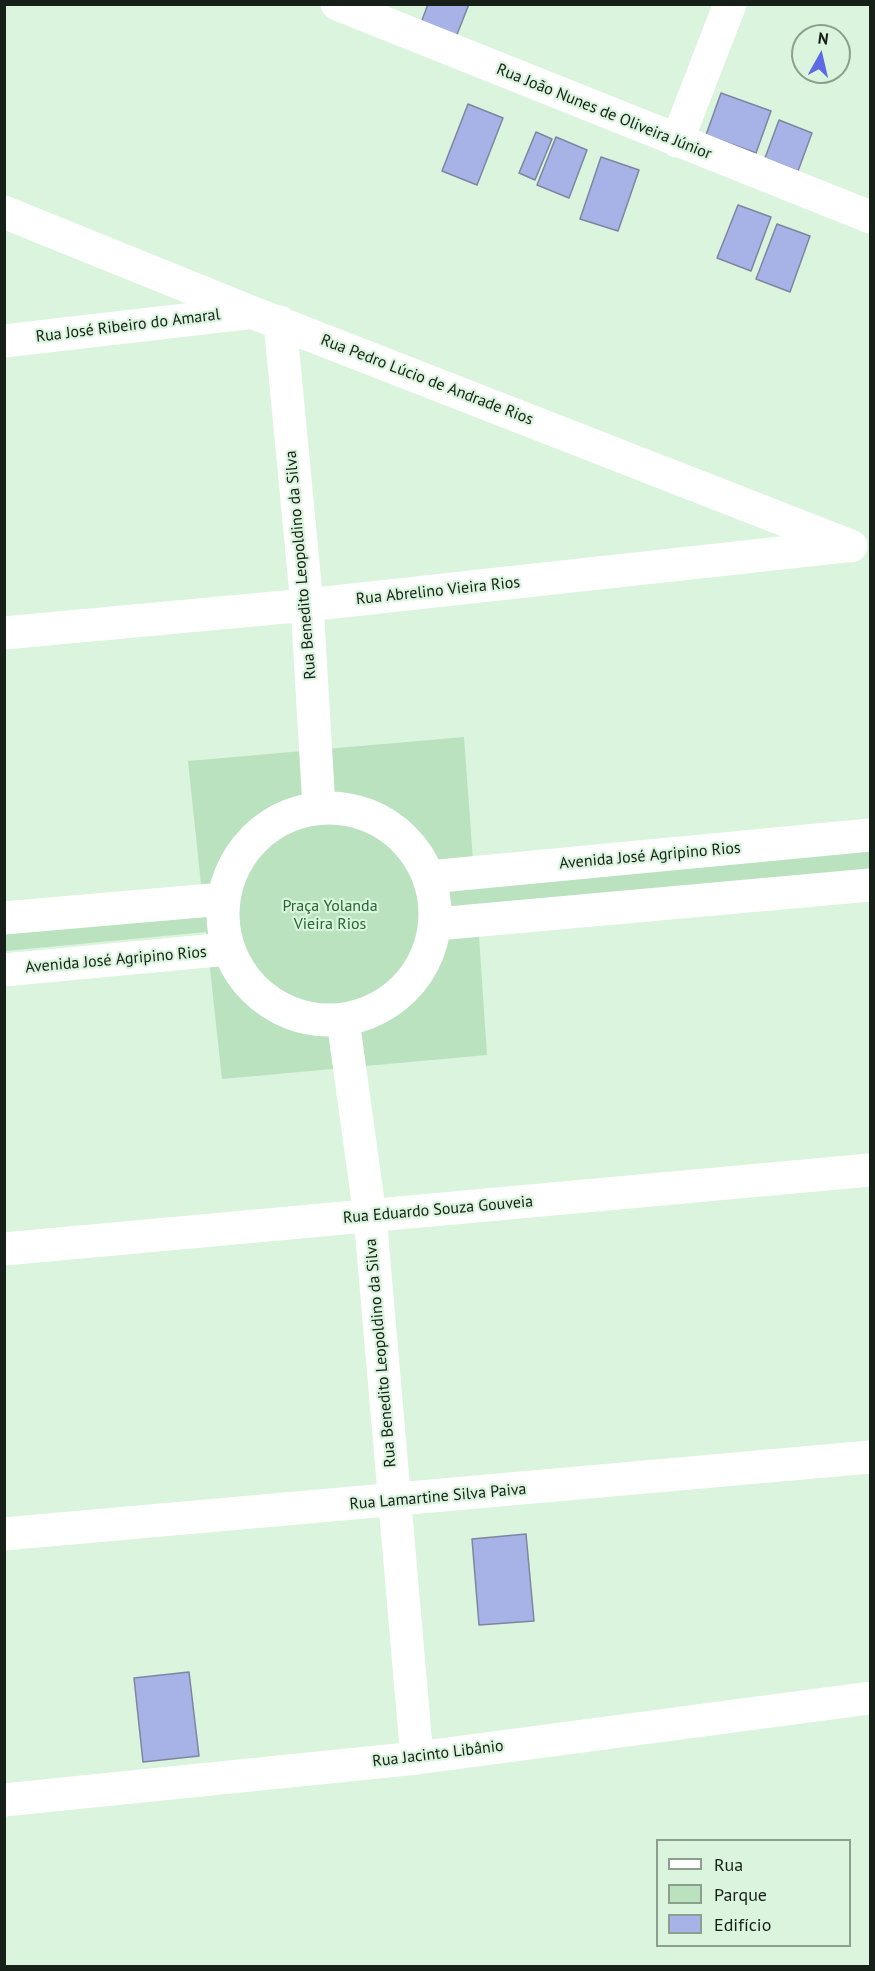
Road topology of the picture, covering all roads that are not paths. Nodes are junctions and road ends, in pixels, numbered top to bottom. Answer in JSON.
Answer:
{"nodes":[{"id":1,"x":337,"y":4,"type":"edge"},
{"id":2,"x":730,"y":4,"type":"edge"},
{"id":3,"x":677,"y":141,"type":"junction"},
{"id":4,"x":4,"y":212,"type":"edge"},
{"id":5,"x":870,"y":217,"type":"edge"},
{"id":6,"x":265,"y":317,"type":"junction"},
{"id":7,"x":4,"y":340,"type":"edge"},
{"id":8,"x":865,"y":543,"type":"edge"},
{"id":9,"x":307,"y":605,"type":"junction"},
{"id":10,"x":4,"y":633,"type":"edge"},
{"id":11,"x":319,"y":807,"type":"junction"},
{"id":12,"x":870,"y":835,"type":"edge"},
{"id":13,"x":429,"y":877,"type":"junction"},
{"id":14,"x":870,"y":885,"type":"edge"},
{"id":15,"x":223,"y":899,"type":"junction"},
{"id":16,"x":4,"y":918,"type":"edge"},
{"id":17,"x":437,"y":924,"type":"junction"},
{"id":18,"x":228,"y":949,"type":"junction"},
{"id":19,"x":4,"y":970,"type":"edge"},
{"id":20,"x":343,"y":1020,"type":"junction"},
{"id":21,"x":870,"y":1170,"type":"edge"},
{"id":22,"x":370,"y":1216,"type":"junction"},
{"id":23,"x":4,"y":1249,"type":"edge"},
{"id":24,"x":870,"y":1457,"type":"edge"},
{"id":25,"x":394,"y":1501,"type":"junction"},
{"id":26,"x":4,"y":1534,"type":"edge"},
{"id":27,"x":870,"y":1698,"type":"edge"},
{"id":28,"x":417,"y":1758,"type":"junction"},
{"id":29,"x":4,"y":1800,"type":"edge"}],
"edges":[{"from":1,"to":3,"type":"street","name":"Rua João Nunes de Oliveira Júnior"},
{"from":2,"to":3,"type":"street"},
{"from":3,"to":5,"type":"street","name":"Rua João Nunes de Oliveira Júnior"},
{"from":4,"to":6,"type":"street","name":"Rua Pedro Lúcio de Andrade Rios"},
{"from":6,"to":7,"type":"street","name":"Rua José Ribeiro do Amaral"},
{"from":6,"to":8,"type":"street","name":"Rua Pedro Lúcio de Andrade Rios"},
{"from":6,"to":9,"type":"street","name":"Rua Benedito Leopoldino da Silva"},
{"from":8,"to":9,"type":"street","name":"Rua Abrelino Vieira Rios"},
{"from":9,"to":10,"type":"street","name":"Rua Abrelino Vieira Rios"},
{"from":9,"to":11,"type":"street","name":"Rua Benedito Leopoldino da Silva"},
{"from":11,"to":13,"type":"street"},
{"from":11,"to":15,"type":"street"},
{"from":12,"to":13,"type":"street","name":"Avenida José Agripino Rios"},
{"from":13,"to":17,"type":"street"},
{"from":14,"to":17,"type":"street"},
{"from":15,"to":16,"type":"street"},
{"from":15,"to":18,"type":"street"},
{"from":17,"to":20,"type":"street"},
{"from":18,"to":19,"type":"street","name":"Avenida José Agripino Rios"},
{"from":18,"to":20,"type":"street"},
{"from":20,"to":22,"type":"street","name":"Rua Benedito Leopoldino da Silva"},
{"from":21,"to":22,"type":"street","name":"Rua Eduardo Souza Gouveia"},
{"from":22,"to":23,"type":"street","name":"Rua Eduardo Souza Gouveia"},
{"from":22,"to":25,"type":"street","name":"Rua Benedito Leopoldino da Silva"},
{"from":24,"to":25,"type":"street","name":"Rua Lamartine Silva Paiva"},
{"from":25,"to":26,"type":"street","name":"Rua Lamartine Silva Paiva"},
{"from":25,"to":28,"type":"street","name":"Rua Benedito Leopoldino da Silva"},
{"from":27,"to":28,"type":"street","name":"Rua Jacinto Libânio"},
{"from":28,"to":29,"type":"street","name":"Rua Jacinto Libânio"}]}
